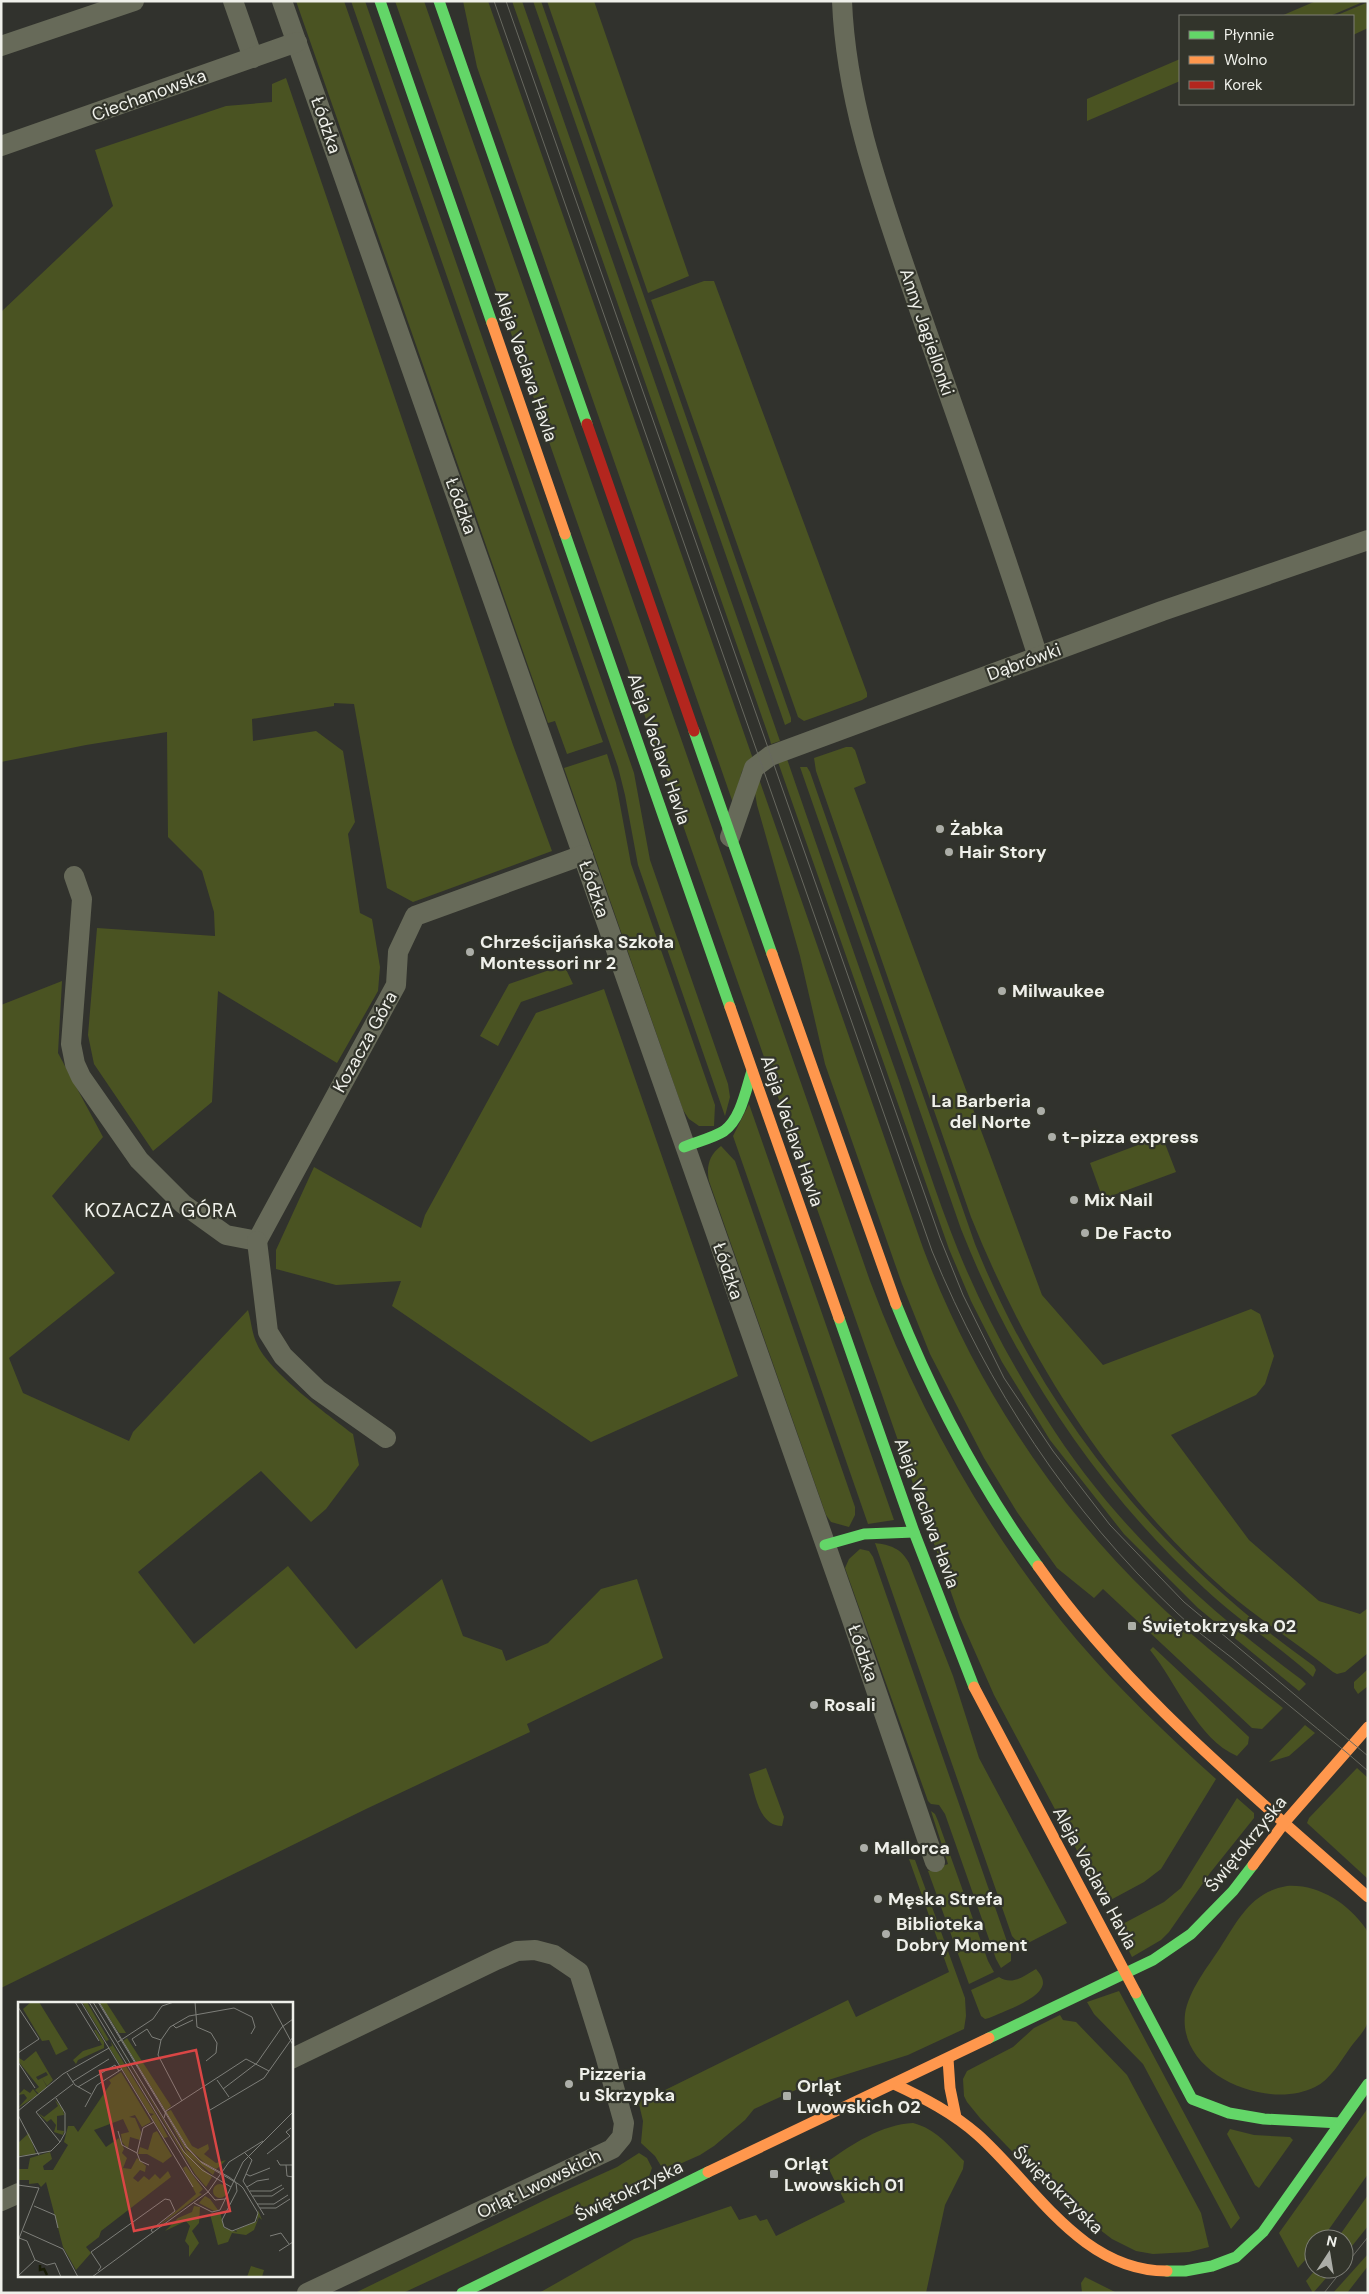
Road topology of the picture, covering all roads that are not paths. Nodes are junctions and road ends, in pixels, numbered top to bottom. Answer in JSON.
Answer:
{"nodes":[{"id":1,"x":134,"y":1,"type":"edge"},
{"id":2,"x":233,"y":1,"type":"edge"},
{"id":3,"x":282,"y":1,"type":"edge"},
{"id":4,"x":380,"y":1,"type":"edge"},
{"id":5,"x":439,"y":1,"type":"edge"},
{"id":6,"x":842,"y":1,"type":"edge"},
{"id":7,"x":296,"y":42,"type":"junction"},
{"id":8,"x":1,"y":46,"type":"edge"},
{"id":9,"x":253,"y":58,"type":"junction"},
{"id":10,"x":1,"y":146,"type":"edge"},
{"id":11,"x":1368,"y":540,"type":"edge"},
{"id":12,"x":1038,"y":657,"type":"junction"},
{"id":13,"x":730,"y":837,"type":"junction"},
{"id":14,"x":583,"y":855,"type":"junction"},
{"id":15,"x":74,"y":876,"type":"dead end"},
{"id":16,"x":752,"y":1071,"type":"junction"},
{"id":17,"x":684,"y":1147,"type":"junction"},
{"id":18,"x":256,"y":1241,"type":"junction"},
{"id":19,"x":386,"y":1438,"type":"dead end"},
{"id":20,"x":914,"y":1532,"type":"junction"},
{"id":21,"x":825,"y":1545,"type":"junction"},
{"id":22,"x":1368,"y":1727,"type":"edge"},
{"id":23,"x":1285,"y":1822,"type":"junction"},
{"id":24,"x":935,"y":1862,"type":"dead end"},
{"id":25,"x":1368,"y":1897,"type":"edge"},
{"id":26,"x":1126,"y":1974,"type":"junction"},
{"id":27,"x":292,"y":2059,"type":"edge"},
{"id":28,"x":948,"y":2059,"type":"junction"},
{"id":29,"x":894,"y":2084,"type":"junction"},
{"id":30,"x":1368,"y":2084,"type":"edge"},
{"id":31,"x":956,"y":2117,"type":"junction"},
{"id":32,"x":1340,"y":2122,"type":"junction"},
{"id":33,"x":18,"y":2193,"type":"edge"},
{"id":34,"x":1,"y":2201,"type":"edge"},
{"id":35,"x":307,"y":2293,"type":"edge"},
{"id":36,"x":462,"y":2293,"type":"edge"}],
"edges":[{"from":1,"to":8,"type":"street"},
{"from":2,"to":9,"type":"street"},
{"from":3,"to":7,"type":"street","name":"Łódzka"},
{"from":4,"to":16,"type":"main road","name":"Aleja Vaclava Havla"},
{"from":5,"to":13,"type":"main road"},
{"from":6,"to":12,"type":"street","name":"Anny Jagiellonki"},
{"from":7,"to":9,"type":"street","name":"Ciechanowska"},
{"from":7,"to":14,"type":"street","name":"Łódzka"},
{"from":9,"to":10,"type":"street","name":"Ciechanowska"},
{"from":11,"to":12,"type":"street","name":"Dąbrówki"},
{"from":12,"to":13,"type":"street","name":"Dąbrówki"},
{"from":13,"to":23,"type":"main road"},
{"from":14,"to":17,"type":"street","name":"Łódzka"},
{"from":14,"to":18,"type":"street","name":"Kozacza Góra"},
{"from":15,"to":18,"type":"street"},
{"from":16,"to":17,"type":"main road"},
{"from":16,"to":20,"type":"main road","name":"Aleja Vaclava Havla"},
{"from":17,"to":21,"type":"street","name":"Łódzka"},
{"from":18,"to":19,"type":"street"},
{"from":20,"to":21,"type":"main road"},
{"from":20,"to":26,"type":"main road","name":"Aleja Vaclava Havla"},
{"from":21,"to":24,"type":"street","name":"Łódzka"},
{"from":22,"to":23,"type":"main road","name":"Świętokrzyska"},
{"from":23,"to":25,"type":"main road"},
{"from":23,"to":26,"type":"main road","name":"Świętokrzyska"},
{"from":26,"to":28,"type":"main road","name":"Świętokrzyska"},
{"from":26,"to":32,"type":"main road","name":"Aleja Vaclava Havla"},
{"from":27,"to":35,"type":"street","name":"Orląt Lwowskich"},
{"from":28,"to":29,"type":"main road","name":"Świętokrzyska"},
{"from":28,"to":31,"type":"main road"},
{"from":29,"to":31,"type":"main road","name":"Świętokrzyska"},
{"from":29,"to":36,"type":"main road","name":"Świętokrzyska"},
{"from":30,"to":32,"type":"main road","name":"Świętokrzyska"},
{"from":31,"to":32,"type":"main road","name":"Świętokrzyska"},
{"from":33,"to":34,"type":"street"}]}
